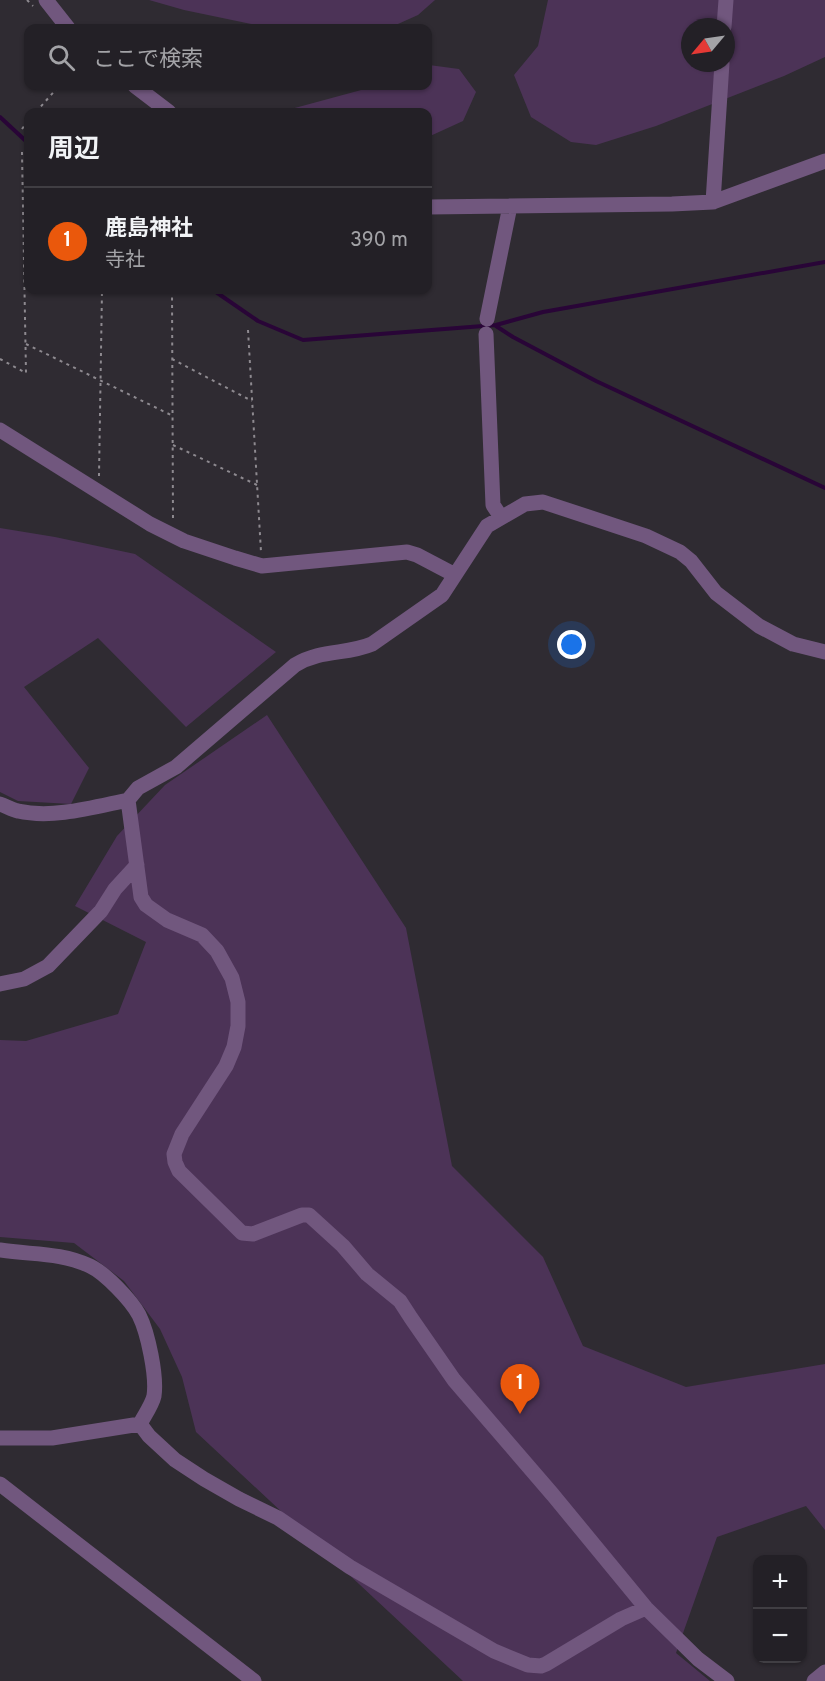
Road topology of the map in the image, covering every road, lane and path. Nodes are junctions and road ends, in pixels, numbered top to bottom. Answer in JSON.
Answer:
{"nodes":[{"id":1,"x":46,"y":0,"type":"edge"},
{"id":2,"x":726,"y":0,"type":"edge"},
{"id":3,"x":725,"y":18,"type":"edge"},
{"id":4,"x":65,"y":24,"type":"edge"},
{"id":5,"x":721,"y":72,"type":"edge"},
{"id":6,"x":55,"y":90,"type":"edge"},
{"id":7,"x":140,"y":90,"type":"edge"},
{"id":8,"x":40,"y":108,"type":"edge"},
{"id":9,"x":164,"y":108,"type":"edge"},
{"id":10,"x":24,"y":126,"type":"edge"},
{"id":11,"x":22,"y":129,"type":"dead end"},
{"id":12,"x":22,"y":152,"type":"dead end"},
{"id":13,"x":825,"y":161,"type":"edge"},
{"id":14,"x":713,"y":202,"type":"junction"},
{"id":15,"x":510,"y":206,"type":"junction"},
{"id":16,"x":432,"y":207,"type":"edge"},
{"id":17,"x":24,"y":248,"type":"edge"},
{"id":18,"x":25,"y":294,"type":"edge"},
{"id":19,"x":102,"y":294,"type":"edge"},
{"id":20,"x":172,"y":294,"type":"edge"},
{"id":21,"x":248,"y":330,"type":"dead end"},
{"id":22,"x":26,"y":344,"type":"junction"},
{"id":23,"x":0,"y":359,"type":"edge"},
{"id":24,"x":172,"y":359,"type":"junction"},
{"id":25,"x":100,"y":380,"type":"junction"},
{"id":26,"x":252,"y":401,"type":"junction"},
{"id":27,"x":173,"y":416,"type":"junction"},
{"id":28,"x":0,"y":430,"type":"edge"},
{"id":29,"x":173,"y":445,"type":"junction"},
{"id":30,"x":257,"y":485,"type":"junction"},
{"id":31,"x":99,"y":491,"type":"junction"},
{"id":32,"x":501,"y":517,"type":"junction"},
{"id":33,"x":174,"y":536,"type":"junction"},
{"id":34,"x":262,"y":566,"type":"junction"},
{"id":35,"x":455,"y":575,"type":"junction"},
{"id":36,"x":825,"y":652,"type":"edge"},
{"id":37,"x":129,"y":800,"type":"junction"},
{"id":38,"x":0,"y":804,"type":"edge"},
{"id":39,"x":136,"y":865,"type":"junction"},
{"id":40,"x":0,"y":984,"type":"edge"},
{"id":41,"x":0,"y":1250,"type":"edge"},
{"id":42,"x":140,"y":1424,"type":"junction"},
{"id":43,"x":0,"y":1438,"type":"edge"},
{"id":44,"x":0,"y":1484,"type":"edge"},
{"id":45,"x":646,"y":1608,"type":"junction"},
{"id":46,"x":825,"y":1672,"type":"edge"},
{"id":47,"x":254,"y":1681,"type":"edge"},
{"id":48,"x":727,"y":1681,"type":"edge"},
{"id":49,"x":814,"y":1681,"type":"edge"}],
"edges":[{"from":1,"to":4,"type":"street"},
{"from":2,"to":3,"type":"street"},
{"from":5,"to":14,"type":"street"},
{"from":6,"to":8,"type":"path"},
{"from":7,"to":9,"type":"street"},
{"from":10,"to":11,"type":"path"},
{"from":12,"to":17,"type":"path"},
{"from":13,"to":14,"type":"street"},
{"from":14,"to":15,"type":"street"},
{"from":15,"to":16,"type":"street"},
{"from":15,"to":32,"type":"street"},
{"from":18,"to":22,"type":"path"},
{"from":19,"to":25,"type":"path"},
{"from":20,"to":24,"type":"path"},
{"from":21,"to":26,"type":"path"},
{"from":22,"to":23,"type":"path"},
{"from":22,"to":25,"type":"path"},
{"from":24,"to":26,"type":"path"},
{"from":24,"to":27,"type":"path"},
{"from":25,"to":27,"type":"path"},
{"from":25,"to":31,"type":"path"},
{"from":26,"to":30,"type":"path"},
{"from":27,"to":29,"type":"path"},
{"from":28,"to":31,"type":"street"},
{"from":29,"to":30,"type":"path"},
{"from":29,"to":33,"type":"path"},
{"from":30,"to":34,"type":"path"},
{"from":31,"to":33,"type":"street"},
{"from":32,"to":35,"type":"street"},
{"from":32,"to":36,"type":"street"},
{"from":33,"to":34,"type":"street"},
{"from":34,"to":35,"type":"street"},
{"from":35,"to":37,"type":"street"},
{"from":37,"to":38,"type":"street"},
{"from":37,"to":39,"type":"street"},
{"from":39,"to":40,"type":"street"},
{"from":39,"to":45,"type":"street"},
{"from":41,"to":42,"type":"street"},
{"from":42,"to":43,"type":"street"},
{"from":42,"to":45,"type":"street"},
{"from":44,"to":47,"type":"street"},
{"from":45,"to":48,"type":"street"},
{"from":46,"to":49,"type":"street"}]}
